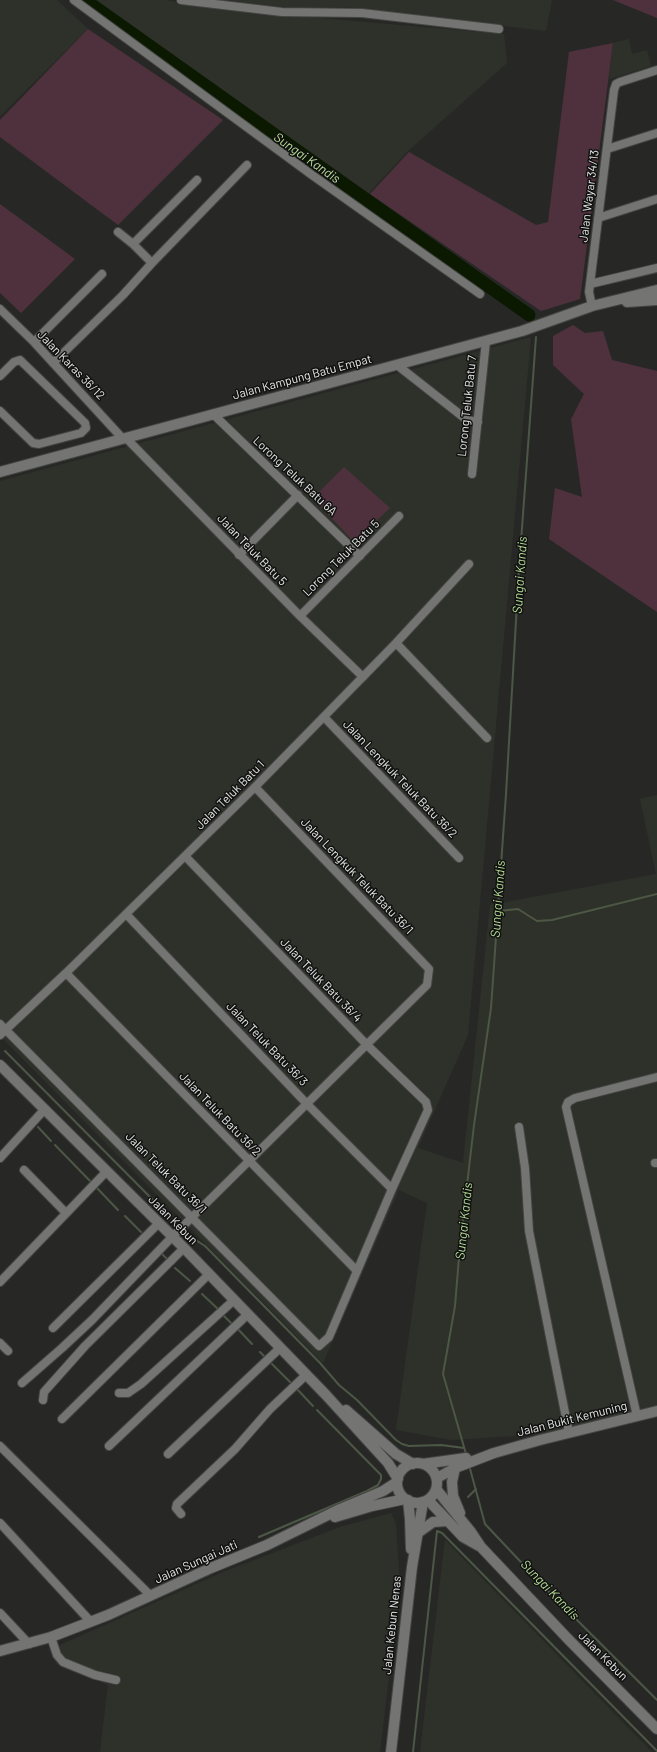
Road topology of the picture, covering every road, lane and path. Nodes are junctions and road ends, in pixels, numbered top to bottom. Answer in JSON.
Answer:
{"nodes":[{"id":1,"x":74,"y":0,"type":"edge"},
{"id":2,"x":180,"y":0,"type":"edge"},
{"id":3,"x":499,"y":29,"type":"dead end"},
{"id":4,"x":657,"y":70,"type":"edge"},
{"id":5,"x":657,"y":133,"type":"edge"},
{"id":6,"x":607,"y":149,"type":"junction"},
{"id":7,"x":247,"y":165,"type":"dead end"},
{"id":8,"x":197,"y":180,"type":"dead end"},
{"id":9,"x":657,"y":199,"type":"edge"},
{"id":10,"x":598,"y":218,"type":"junction"},
{"id":11,"x":118,"y":232,"type":"dead end"},
{"id":12,"x":133,"y":244,"type":"junction"},
{"id":13,"x":152,"y":263,"type":"junction"},
{"id":14,"x":657,"y":268,"type":"edge"},
{"id":15,"x":102,"y":274,"type":"dead end"},
{"id":16,"x":590,"y":284,"type":"junction"},
{"id":17,"x":657,"y":290,"type":"edge"},
{"id":18,"x":480,"y":294,"type":"dead end"},
{"id":19,"x":657,"y":300,"type":"edge"},
{"id":20,"x":609,"y":301,"type":"junction"},
{"id":21,"x":592,"y":306,"type":"junction"},
{"id":22,"x":0,"y":309,"type":"edge"},
{"id":23,"x":486,"y":341,"type":"junction"},
{"id":24,"x":34,"y":342,"type":"junction"},
{"id":25,"x":53,"y":363,"type":"junction"},
{"id":26,"x":396,"y":365,"type":"junction"},
{"id":27,"x":0,"y":376,"type":"edge"},
{"id":28,"x":0,"y":411,"type":"edge"},
{"id":29,"x":213,"y":414,"type":"junction"},
{"id":30,"x":478,"y":422,"type":"junction"},
{"id":31,"x":124,"y":438,"type":"junction"},
{"id":32,"x":0,"y":472,"type":"edge"},
{"id":33,"x":472,"y":474,"type":"dead end"},
{"id":34,"x":298,"y":495,"type":"junction"},
{"id":35,"x":399,"y":516,"type":"dead end"},
{"id":36,"x":239,"y":555,"type":"junction"},
{"id":37,"x":360,"y":556,"type":"junction"},
{"id":38,"x":469,"y":564,"type":"dead end"},
{"id":39,"x":300,"y":616,"type":"junction"},
{"id":40,"x":396,"y":643,"type":"junction"},
{"id":41,"x":363,"y":677,"type":"junction"},
{"id":42,"x":324,"y":717,"type":"junction"},
{"id":43,"x":487,"y":738,"type":"dead end"},
{"id":44,"x":255,"y":787,"type":"junction"},
{"id":45,"x":185,"y":856,"type":"junction"},
{"id":46,"x":460,"y":858,"type":"dead end"},
{"id":47,"x":126,"y":914,"type":"junction"},
{"id":48,"x":66,"y":973,"type":"junction"},
{"id":49,"x":2,"y":1030,"type":"edge"},
{"id":50,"x":367,"y":1045,"type":"junction"},
{"id":51,"x":1,"y":1069,"type":"edge"},
{"id":52,"x":657,"y":1077,"type":"edge"},
{"id":53,"x":307,"y":1104,"type":"junction"},
{"id":54,"x":44,"y":1110,"type":"junction"},
{"id":55,"x":519,"y":1127,"type":"dead end"},
{"id":56,"x":0,"y":1158,"type":"edge"},
{"id":57,"x":249,"y":1162,"type":"junction"},
{"id":58,"x":24,"y":1170,"type":"dead end"},
{"id":59,"x":106,"y":1172,"type":"junction"},
{"id":60,"x":392,"y":1189,"type":"junction"},
{"id":61,"x":66,"y":1213,"type":"junction"},
{"id":62,"x":193,"y":1217,"type":"junction"},
{"id":63,"x":158,"y":1224,"type":"junction"},
{"id":64,"x":172,"y":1237,"type":"junction"},
{"id":65,"x":184,"y":1248,"type":"junction"},
{"id":66,"x":357,"y":1271,"type":"junction"},
{"id":67,"x":208,"y":1275,"type":"junction"},
{"id":68,"x":0,"y":1282,"type":"edge"},
{"id":69,"x":233,"y":1301,"type":"junction"},
{"id":70,"x":247,"y":1315,"type":"junction"},
{"id":71,"x":53,"y":1328,"type":"dead end"},
{"id":72,"x":313,"y":1341,"type":"joint"},
{"id":73,"x":0,"y":1343,"type":"edge"},
{"id":74,"x":280,"y":1348,"type":"junction"},
{"id":75,"x":8,"y":1351,"type":"dead end"},
{"id":76,"x":306,"y":1375,"type":"junction"},
{"id":77,"x":22,"y":1383,"type":"dead end"},
{"id":78,"x":119,"y":1393,"type":"dead end"},
{"id":79,"x":326,"y":1395,"type":"junction"},
{"id":80,"x":43,"y":1400,"type":"dead end"},
{"id":81,"x":657,"y":1411,"type":"edge"},
{"id":82,"x":637,"y":1416,"type":"junction"},
{"id":83,"x":62,"y":1419,"type":"dead end"},
{"id":84,"x":569,"y":1433,"type":"junction"},
{"id":85,"x":0,"y":1446,"type":"edge"},
{"id":86,"x":109,"y":1446,"type":"dead end"},
{"id":87,"x":494,"y":1453,"type":"junction"},
{"id":88,"x":168,"y":1454,"type":"dead end"},
{"id":89,"x":412,"y":1464,"type":"junction"},
{"id":90,"x":423,"y":1464,"type":"junction"},
{"id":91,"x":455,"y":1468,"type":"junction"},
{"id":92,"x":437,"y":1478,"type":"junction"},
{"id":93,"x":398,"y":1480,"type":"junction"},
{"id":94,"x":436,"y":1489,"type":"junction"},
{"id":95,"x":406,"y":1499,"type":"junction"},
{"id":96,"x":425,"y":1501,"type":"junction"},
{"id":97,"x":181,"y":1514,"type":"dead end"},
{"id":98,"x":447,"y":1521,"type":"junction"},
{"id":99,"x":0,"y":1523,"type":"edge"},
{"id":100,"x":314,"y":1523,"type":"junction"},
{"id":101,"x":419,"y":1532,"type":"junction"},
{"id":102,"x":471,"y":1532,"type":"junction"},
{"id":103,"x":481,"y":1547,"type":"junction"},
{"id":104,"x":412,"y":1567,"type":"junction"},
{"id":105,"x":151,"y":1596,"type":"junction"},
{"id":106,"x":0,"y":1613,"type":"edge"},
{"id":107,"x":91,"y":1622,"type":"junction"},
{"id":108,"x":51,"y":1638,"type":"junction"},
{"id":109,"x":30,"y":1644,"type":"junction"},
{"id":110,"x":0,"y":1651,"type":"edge"},
{"id":111,"x":116,"y":1680,"type":"dead end"},
{"id":112,"x":657,"y":1729,"type":"edge"},
{"id":113,"x":391,"y":1752,"type":"edge"}],
"edges":[{"from":1,"to":18,"type":"street"},
{"from":2,"to":3,"type":"street"},
{"from":4,"to":6,"type":"street","name":"Jalan Wayar 34/13"},
{"from":5,"to":6,"type":"street"},
{"from":6,"to":10,"type":"street","name":"Jalan Wayar 34/13"},
{"from":7,"to":13,"type":"street"},
{"from":8,"to":12,"type":"street"},
{"from":9,"to":10,"type":"street"},
{"from":10,"to":16,"type":"street","name":"Jalan Wayar 34/13"},
{"from":11,"to":12,"type":"street"},
{"from":12,"to":13,"type":"street"},
{"from":13,"to":25,"type":"street"},
{"from":14,"to":16,"type":"street"},
{"from":15,"to":24,"type":"street"},
{"from":16,"to":21,"type":"street","name":"Jalan Wayar 34/13"},
{"from":17,"to":20,"type":"main road","name":"Jalan Kampung Batu Empat"},
{"from":19,"to":20,"type":"main road","name":"Jalan Kampung Batu Empat"},
{"from":20,"to":21,"type":"main road","name":"Jalan Kampung Batu Empat"},
{"from":21,"to":23,"type":"main road","name":"Jalan Kampung Batu Empat"},
{"from":22,"to":24,"type":"street","name":"Jalan Karas 36/12"},
{"from":23,"to":26,"type":"main road","name":"Jalan Kampung Batu Empat"},
{"from":23,"to":30,"type":"street","name":"Lorong Teluk Batu 7"},
{"from":24,"to":25,"type":"street","name":"Jalan Karas 36/12"},
{"from":25,"to":31,"type":"street","name":"Jalan Karas 36/12"},
{"from":26,"to":29,"type":"main road","name":"Jalan Kampung Batu Empat"},
{"from":26,"to":30,"type":"street"},
{"from":27,"to":28,"type":"street"},
{"from":29,"to":31,"type":"main road","name":"Jalan Kampung Batu Empat"},
{"from":29,"to":34,"type":"street","name":"Lorong Teluk Batu 6A"},
{"from":30,"to":33,"type":"street","name":"Lorong Teluk Batu 7"},
{"from":31,"to":32,"type":"main road","name":"Jalan Kampung Batu Empat"},
{"from":31,"to":36,"type":"street","name":"Jalan Teluk Batu 5"},
{"from":34,"to":36,"type":"street"},
{"from":34,"to":37,"type":"street","name":"Lorong Teluk Batu 6A"},
{"from":35,"to":37,"type":"street","name":"Lorong Teluk Batu 5"},
{"from":36,"to":39,"type":"street","name":"Jalan Teluk Batu 5"},
{"from":37,"to":39,"type":"street","name":"Lorong Teluk Batu 5"},
{"from":38,"to":40,"type":"street","name":"Jalan Teluk Batu 1"},
{"from":39,"to":41,"type":"street","name":"Jalan Teluk Batu 5"},
{"from":40,"to":41,"type":"street","name":"Jalan Teluk Batu 1"},
{"from":40,"to":43,"type":"street"},
{"from":41,"to":42,"type":"street","name":"Jalan Teluk Batu 1"},
{"from":42,"to":44,"type":"street","name":"Jalan Teluk Batu 1"},
{"from":42,"to":46,"type":"street","name":"Jalan Lengkuk Teluk Batu 36/2"},
{"from":44,"to":45,"type":"street","name":"Jalan Teluk Batu 1"},
{"from":44,"to":50,"type":"street","name":"Jalan Lengkuk Teluk Batu 36/1"},
{"from":45,"to":47,"type":"street","name":"Jalan Teluk Batu 1"},
{"from":45,"to":50,"type":"street","name":"Jalan Teluk Batu 36/4"},
{"from":47,"to":48,"type":"street","name":"Jalan Teluk Batu 1"},
{"from":47,"to":53,"type":"street","name":"Jalan Teluk Batu 36/3"},
{"from":48,"to":49,"type":"street","name":"Jalan Teluk Batu 1"},
{"from":48,"to":57,"type":"street","name":"Jalan Teluk Batu 36/2"},
{"from":49,"to":62,"type":"street","name":"Jalan Teluk Batu 36/1"},
{"from":50,"to":53,"type":"street"},
{"from":50,"to":60,"type":"street","name":"Jalan Teluk Batu 36/4"},
{"from":51,"to":54,"type":"main road","name":"Jalan Kebun"},
{"from":52,"to":82,"type":"street"},
{"from":53,"to":57,"type":"street"},
{"from":53,"to":60,"type":"street","name":"Jalan Teluk Batu 36/3"},
{"from":54,"to":56,"type":"street"},
{"from":54,"to":59,"type":"main road","name":"Jalan Kebun"},
{"from":55,"to":84,"type":"street"},
{"from":57,"to":62,"type":"street"},
{"from":57,"to":66,"type":"street","name":"Jalan Teluk Batu 36/2"},
{"from":58,"to":61,"type":"street"},
{"from":59,"to":61,"type":"street"},
{"from":59,"to":63,"type":"main road","name":"Jalan Kebun"},
{"from":60,"to":66,"type":"street","name":"Jalan Teluk Batu 36/4"},
{"from":61,"to":68,"type":"street"},
{"from":62,"to":64,"type":"street"},
{"from":62,"to":72,"type":"street","name":"Jalan Teluk Batu 36/1"},
{"from":63,"to":64,"type":"main road","name":"Jalan Kebun"},
{"from":63,"to":71,"type":"street"},
{"from":64,"to":65,"type":"main road","name":"Jalan Kebun"},
{"from":64,"to":77,"type":"street"},
{"from":65,"to":67,"type":"main road","name":"Jalan Kebun"},
{"from":65,"to":80,"type":"street"},
{"from":66,"to":72,"type":"street","name":"Jalan Teluk Batu 36/4"},
{"from":67,"to":69,"type":"main road","name":"Jalan Kebun"},
{"from":67,"to":83,"type":"street"},
{"from":69,"to":70,"type":"main road","name":"Jalan Kebun"},
{"from":69,"to":78,"type":"street"},
{"from":70,"to":74,"type":"main road","name":"Jalan Kebun"},
{"from":70,"to":86,"type":"street"},
{"from":73,"to":75,"type":"street"},
{"from":74,"to":76,"type":"main road","name":"Jalan Kebun"},
{"from":74,"to":88,"type":"street"},
{"from":76,"to":79,"type":"main road","name":"Jalan Kebun"},
{"from":76,"to":97,"type":"street"},
{"from":79,"to":89,"type":"main road","name":"Jalan Kebun"},
{"from":79,"to":93,"type":"main road","name":"Jalan Kebun"},
{"from":81,"to":82,"type":"main road","name":"Jalan Bukit Kemuning"},
{"from":82,"to":84,"type":"main road","name":"Jalan Bukit Kemuning"},
{"from":84,"to":87,"type":"main road","name":"Jalan Bukit Kemuning"},
{"from":85,"to":105,"type":"street"},
{"from":87,"to":90,"type":"main road","name":"Jalan Bukit Kemuning"},
{"from":87,"to":91,"type":"main road","name":"Jalan Bukit Kemuning"},
{"from":89,"to":90,"type":"main road"},
{"from":89,"to":93,"type":"main road"},
{"from":90,"to":92,"type":"main road"},
{"from":91,"to":92,"type":"main road","name":"Jalan Bukit Kemuning"},
{"from":91,"to":102,"type":"main road"},
{"from":92,"to":94,"type":"main road"},
{"from":93,"to":95,"type":"main road"},
{"from":93,"to":100,"type":"main road","name":"Jalan Sungai Jati"},
{"from":94,"to":96,"type":"main road"},
{"from":94,"to":102,"type":"main road","name":"Jalan Kebun"},
{"from":95,"to":96,"type":"main road"},
{"from":95,"to":100,"type":"main road"},
{"from":95,"to":104,"type":"main road"},
{"from":96,"to":98,"type":"main road","name":"Jalan Kebun"},
{"from":96,"to":101,"type":"main road","name":"Jalan Kebun Nenas"},
{"from":98,"to":101,"type":"main road"},
{"from":98,"to":103,"type":"main road","name":"Jalan Kebun"},
{"from":99,"to":107,"type":"street"},
{"from":100,"to":105,"type":"main road","name":"Jalan Sungai Jati"},
{"from":101,"to":104,"type":"main road","name":"Jalan Kebun Nenas"},
{"from":102,"to":103,"type":"main road","name":"Jalan Kebun"},
{"from":103,"to":112,"type":"main road","name":"Jalan Kebun"},
{"from":104,"to":113,"type":"main road","name":"Jalan Kebun Nenas"},
{"from":105,"to":107,"type":"main road","name":"Jalan Sungai Jati"},
{"from":106,"to":109,"type":"street"},
{"from":107,"to":108,"type":"main road","name":"Jalan Sungai Jati"},
{"from":108,"to":109,"type":"main road","name":"Jalan Sungai Jati"},
{"from":108,"to":111,"type":"street"},
{"from":109,"to":110,"type":"main road","name":"Jalan Sungai Jati"}]}
